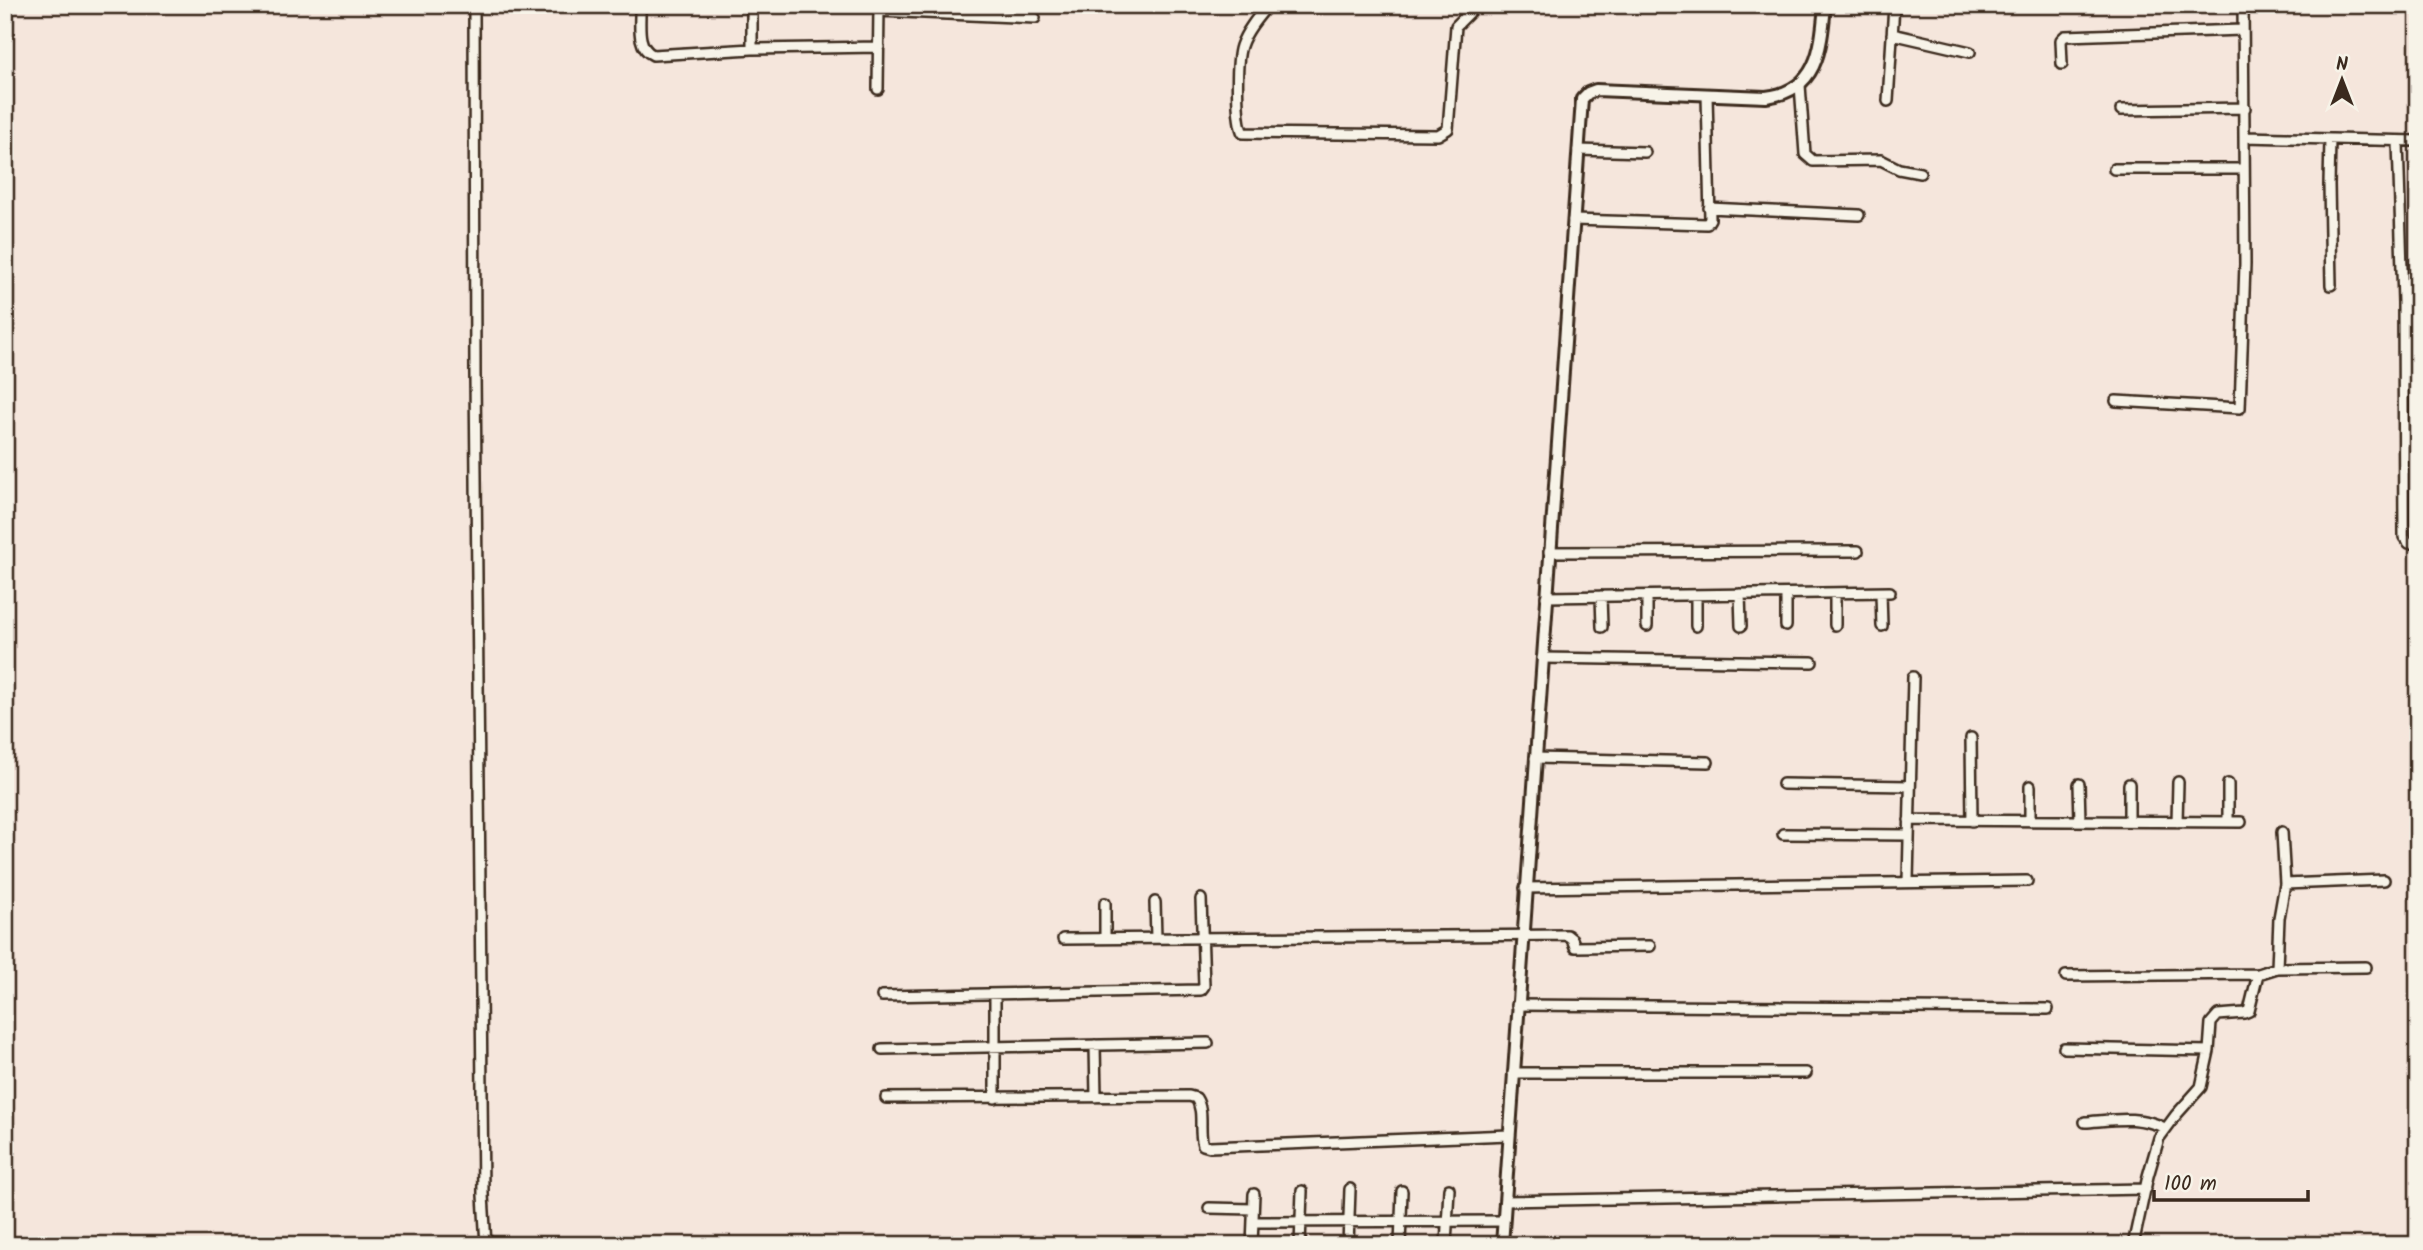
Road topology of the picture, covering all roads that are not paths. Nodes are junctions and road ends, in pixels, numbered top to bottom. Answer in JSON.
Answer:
{"nodes":[{"id":1,"x":474,"y":5,"type":"edge"},
{"id":2,"x":640,"y":5,"type":"edge"},
{"id":3,"x":752,"y":5,"type":"edge"},
{"id":4,"x":1268,"y":5,"type":"edge"},
{"id":5,"x":1477,"y":5,"type":"edge"},
{"id":6,"x":1825,"y":5,"type":"edge"},
{"id":7,"x":1894,"y":5,"type":"edge"},
{"id":8,"x":2243,"y":5,"type":"edge"},
{"id":9,"x":879,"y":8,"type":"edge"},
{"id":10,"x":1035,"y":18,"type":"dead end"},
{"id":11,"x":2242,"y":30,"type":"junction"},
{"id":12,"x":1892,"y":34,"type":"junction"},
{"id":13,"x":879,"y":47,"type":"junction"},
{"id":14,"x":752,"y":48,"type":"junction"},
{"id":15,"x":1969,"y":52,"type":"dead end"},
{"id":16,"x":2062,"y":64,"type":"dead end"},
{"id":17,"x":1800,"y":85,"type":"junction"},
{"id":18,"x":878,"y":89,"type":"dead end"},
{"id":19,"x":1707,"y":95,"type":"junction"},
{"id":20,"x":1888,"y":101,"type":"dead end"},
{"id":21,"x":2245,"y":108,"type":"junction"},
{"id":22,"x":2121,"y":110,"type":"dead end"},
{"id":23,"x":2244,"y":137,"type":"junction"},
{"id":24,"x":2330,"y":139,"type":"junction"},
{"id":25,"x":2399,"y":141,"type":"junction"},
{"id":26,"x":2418,"y":141,"type":"edge"},
{"id":27,"x":1578,"y":149,"type":"junction"},
{"id":28,"x":1645,"y":152,"type":"dead end"},
{"id":29,"x":2114,"y":169,"type":"dead end"},
{"id":30,"x":2244,"y":169,"type":"junction"},
{"id":31,"x":1920,"y":173,"type":"dead end"},
{"id":32,"x":1709,"y":208,"type":"junction"},
{"id":33,"x":1859,"y":215,"type":"dead end"},
{"id":34,"x":1573,"y":220,"type":"junction"},
{"id":35,"x":2331,"y":285,"type":"dead end"},
{"id":36,"x":2116,"y":401,"type":"dead end"},
{"id":37,"x":2418,"y":543,"type":"edge"},
{"id":38,"x":1858,"y":551,"type":"dead end"},
{"id":39,"x":1549,"y":552,"type":"junction"},
{"id":40,"x":1835,"y":593,"type":"junction"},
{"id":41,"x":1740,"y":594,"type":"junction"},
{"id":42,"x":1786,"y":594,"type":"junction"},
{"id":43,"x":1696,"y":595,"type":"junction"},
{"id":44,"x":1601,"y":596,"type":"junction"},
{"id":45,"x":1647,"y":596,"type":"junction"},
{"id":46,"x":1546,"y":597,"type":"junction"},
{"id":47,"x":1835,"y":625,"type":"dead end"},
{"id":48,"x":1647,"y":626,"type":"dead end"},
{"id":49,"x":1696,"y":626,"type":"dead end"},
{"id":50,"x":1741,"y":626,"type":"dead end"},
{"id":51,"x":1786,"y":626,"type":"dead end"},
{"id":52,"x":1882,"y":626,"type":"dead end"},
{"id":53,"x":1602,"y":627,"type":"dead end"},
{"id":54,"x":1542,"y":658,"type":"junction"},
{"id":55,"x":1812,"y":662,"type":"dead end"},
{"id":56,"x":1913,"y":677,"type":"dead end"},
{"id":57,"x":1971,"y":738,"type":"dead end"},
{"id":58,"x":1535,"y":758,"type":"junction"},
{"id":59,"x":1708,"y":762,"type":"dead end"},
{"id":60,"x":2178,"y":782,"type":"dead end"},
{"id":61,"x":1783,"y":784,"type":"dead end"},
{"id":62,"x":2079,"y":784,"type":"dead end"},
{"id":63,"x":2129,"y":784,"type":"dead end"},
{"id":64,"x":2228,"y":784,"type":"dead end"},
{"id":65,"x":1910,"y":786,"type":"junction"},
{"id":66,"x":2029,"y":786,"type":"dead end"},
{"id":67,"x":1909,"y":820,"type":"junction"},
{"id":68,"x":1972,"y":821,"type":"junction"},
{"id":69,"x":2030,"y":821,"type":"junction"},
{"id":70,"x":2080,"y":821,"type":"junction"},
{"id":71,"x":2129,"y":821,"type":"junction"},
{"id":72,"x":2177,"y":822,"type":"junction"},
{"id":73,"x":2228,"y":822,"type":"junction"},
{"id":74,"x":2241,"y":822,"type":"dead end"},
{"id":75,"x":2282,"y":832,"type":"dead end"},
{"id":76,"x":1783,"y":834,"type":"dead end"},
{"id":77,"x":1909,"y":835,"type":"junction"},
{"id":78,"x":2384,"y":880,"type":"dead end"},
{"id":79,"x":1908,"y":881,"type":"junction"},
{"id":80,"x":2027,"y":881,"type":"dead end"},
{"id":81,"x":2285,"y":884,"type":"junction"},
{"id":82,"x":1525,"y":888,"type":"junction"},
{"id":83,"x":1201,"y":899,"type":"dead end"},
{"id":84,"x":1155,"y":902,"type":"dead end"},
{"id":85,"x":1105,"y":904,"type":"dead end"},
{"id":86,"x":1522,"y":935,"type":"junction"},
{"id":87,"x":1105,"y":938,"type":"junction"},
{"id":88,"x":1156,"y":938,"type":"junction"},
{"id":89,"x":1202,"y":938,"type":"junction"},
{"id":90,"x":1063,"y":939,"type":"dead end"},
{"id":91,"x":1650,"y":946,"type":"dead end"},
{"id":92,"x":2366,"y":967,"type":"dead end"},
{"id":93,"x":2277,"y":968,"type":"junction"},
{"id":94,"x":2258,"y":974,"type":"junction"},
{"id":95,"x":2066,"y":976,"type":"dead end"},
{"id":96,"x":995,"y":994,"type":"junction"},
{"id":97,"x":882,"y":996,"type":"dead end"},
{"id":98,"x":1517,"y":1005,"type":"junction"},
{"id":99,"x":2048,"y":1010,"type":"dead end"},
{"id":100,"x":1208,"y":1042,"type":"dead end"},
{"id":101,"x":1095,"y":1045,"type":"junction"},
{"id":102,"x":995,"y":1047,"type":"junction"},
{"id":103,"x":2064,"y":1048,"type":"dead end"},
{"id":104,"x":882,"y":1049,"type":"dead end"},
{"id":105,"x":2209,"y":1051,"type":"junction"},
{"id":106,"x":1513,"y":1073,"type":"junction"},
{"id":107,"x":1806,"y":1073,"type":"dead end"},
{"id":108,"x":1096,"y":1097,"type":"junction"},
{"id":109,"x":886,"y":1098,"type":"dead end"},
{"id":110,"x":995,"y":1098,"type":"junction"},
{"id":111,"x":2085,"y":1122,"type":"dead end"},
{"id":112,"x":2165,"y":1128,"type":"junction"},
{"id":113,"x":1509,"y":1135,"type":"junction"},
{"id":114,"x":1350,"y":1189,"type":"dead end"},
{"id":115,"x":1449,"y":1189,"type":"dead end"},
{"id":116,"x":2146,"y":1189,"type":"junction"},
{"id":117,"x":1302,"y":1191,"type":"dead end"},
{"id":118,"x":1402,"y":1191,"type":"dead end"},
{"id":119,"x":1254,"y":1194,"type":"dead end"},
{"id":120,"x":1505,"y":1201,"type":"junction"},
{"id":121,"x":1209,"y":1208,"type":"dead end"},
{"id":122,"x":1253,"y":1209,"type":"junction"},
{"id":123,"x":1253,"y":1222,"type":"junction"},
{"id":124,"x":1301,"y":1222,"type":"junction"},
{"id":125,"x":1349,"y":1222,"type":"junction"},
{"id":126,"x":1401,"y":1222,"type":"junction"},
{"id":127,"x":1447,"y":1222,"type":"junction"},
{"id":128,"x":1503,"y":1222,"type":"junction"},
{"id":129,"x":486,"y":1245,"type":"edge"},
{"id":130,"x":1252,"y":1245,"type":"edge"},
{"id":131,"x":1300,"y":1245,"type":"edge"},
{"id":132,"x":1348,"y":1245,"type":"edge"},
{"id":133,"x":1399,"y":1245,"type":"edge"},
{"id":134,"x":1446,"y":1245,"type":"edge"},
{"id":135,"x":1502,"y":1245,"type":"edge"},
{"id":136,"x":2133,"y":1245,"type":"edge"}],
"edges":[{"from":1,"to":129,"type":"street"},
{"from":2,"to":14,"type":"street"},
{"from":3,"to":14,"type":"street"},
{"from":4,"to":5,"type":"street"},
{"from":6,"to":17,"type":"street"},
{"from":7,"to":12,"type":"street"},
{"from":8,"to":11,"type":"street"},
{"from":9,"to":10,"type":"street"},
{"from":9,"to":13,"type":"street"},
{"from":11,"to":16,"type":"street"},
{"from":11,"to":21,"type":"street"},
{"from":12,"to":15,"type":"street"},
{"from":12,"to":20,"type":"street"},
{"from":13,"to":14,"type":"street"},
{"from":13,"to":18,"type":"street"},
{"from":17,"to":19,"type":"street"},
{"from":17,"to":31,"type":"street"},
{"from":19,"to":27,"type":"street"},
{"from":19,"to":32,"type":"street"},
{"from":21,"to":22,"type":"street"},
{"from":21,"to":23,"type":"street"},
{"from":23,"to":24,"type":"street"},
{"from":23,"to":30,"type":"street"},
{"from":24,"to":25,"type":"street"},
{"from":24,"to":35,"type":"street"},
{"from":25,"to":26,"type":"street"},
{"from":25,"to":37,"type":"street"},
{"from":27,"to":28,"type":"street"},
{"from":27,"to":34,"type":"street"},
{"from":29,"to":30,"type":"street"},
{"from":30,"to":36,"type":"street"},
{"from":32,"to":33,"type":"street"},
{"from":32,"to":34,"type":"street"},
{"from":34,"to":39,"type":"street"},
{"from":38,"to":39,"type":"street"},
{"from":39,"to":46,"type":"street"},
{"from":40,"to":42,"type":"street"},
{"from":40,"to":47,"type":"street"},
{"from":40,"to":52,"type":"street"},
{"from":41,"to":42,"type":"street"},
{"from":41,"to":43,"type":"street"},
{"from":41,"to":50,"type":"street"},
{"from":42,"to":51,"type":"street"},
{"from":43,"to":45,"type":"street"},
{"from":43,"to":49,"type":"street"},
{"from":44,"to":45,"type":"street"},
{"from":44,"to":46,"type":"street"},
{"from":44,"to":53,"type":"street"},
{"from":45,"to":48,"type":"street"},
{"from":46,"to":54,"type":"street"},
{"from":54,"to":55,"type":"street"},
{"from":54,"to":58,"type":"street"},
{"from":56,"to":65,"type":"street"},
{"from":57,"to":68,"type":"street"},
{"from":58,"to":59,"type":"street"},
{"from":58,"to":82,"type":"street"},
{"from":60,"to":72,"type":"street"},
{"from":61,"to":65,"type":"street"},
{"from":62,"to":70,"type":"street"},
{"from":63,"to":71,"type":"street"},
{"from":64,"to":73,"type":"street"},
{"from":65,"to":67,"type":"street"},
{"from":66,"to":69,"type":"street"},
{"from":67,"to":68,"type":"street"},
{"from":67,"to":77,"type":"street"},
{"from":68,"to":69,"type":"street"},
{"from":69,"to":70,"type":"street"},
{"from":70,"to":71,"type":"street"},
{"from":71,"to":72,"type":"street"},
{"from":72,"to":73,"type":"street"},
{"from":73,"to":74,"type":"street"},
{"from":75,"to":81,"type":"street"},
{"from":76,"to":77,"type":"street"},
{"from":77,"to":79,"type":"street"},
{"from":78,"to":81,"type":"street"},
{"from":79,"to":80,"type":"street"},
{"from":79,"to":82,"type":"street"},
{"from":81,"to":93,"type":"street"},
{"from":82,"to":86,"type":"street"},
{"from":83,"to":89,"type":"street"},
{"from":84,"to":88,"type":"street"},
{"from":85,"to":87,"type":"street"},
{"from":86,"to":89,"type":"street"},
{"from":86,"to":91,"type":"street"},
{"from":86,"to":98,"type":"street"},
{"from":87,"to":88,"type":"street"},
{"from":87,"to":90,"type":"street"},
{"from":88,"to":89,"type":"street"},
{"from":89,"to":96,"type":"street"},
{"from":92,"to":93,"type":"street"},
{"from":93,"to":94,"type":"street"},
{"from":94,"to":95,"type":"street"},
{"from":94,"to":105,"type":"street"},
{"from":96,"to":97,"type":"street"},
{"from":96,"to":102,"type":"street"},
{"from":98,"to":99,"type":"street"},
{"from":98,"to":106,"type":"street"},
{"from":100,"to":101,"type":"street"},
{"from":101,"to":102,"type":"street"},
{"from":101,"to":108,"type":"street"},
{"from":102,"to":104,"type":"street"},
{"from":102,"to":110,"type":"street"},
{"from":103,"to":105,"type":"street"},
{"from":105,"to":112,"type":"street"},
{"from":106,"to":107,"type":"street"},
{"from":106,"to":113,"type":"street"},
{"from":108,"to":110,"type":"street"},
{"from":108,"to":113,"type":"street"},
{"from":109,"to":110,"type":"street"},
{"from":111,"to":112,"type":"street"},
{"from":112,"to":116,"type":"street"},
{"from":113,"to":120,"type":"street"},
{"from":114,"to":125,"type":"street"},
{"from":115,"to":127,"type":"street"},
{"from":116,"to":120,"type":"street"},
{"from":116,"to":136,"type":"street"},
{"from":117,"to":124,"type":"street"},
{"from":118,"to":126,"type":"street"},
{"from":119,"to":122,"type":"street"},
{"from":120,"to":128,"type":"street"},
{"from":121,"to":122,"type":"street"},
{"from":122,"to":123,"type":"street"},
{"from":123,"to":124,"type":"street"},
{"from":123,"to":130,"type":"street"},
{"from":124,"to":125,"type":"street"},
{"from":124,"to":131,"type":"street"},
{"from":125,"to":126,"type":"street"},
{"from":125,"to":132,"type":"street"},
{"from":126,"to":127,"type":"street"},
{"from":126,"to":133,"type":"street"},
{"from":127,"to":128,"type":"street"},
{"from":127,"to":134,"type":"street"},
{"from":128,"to":135,"type":"street"}]}
